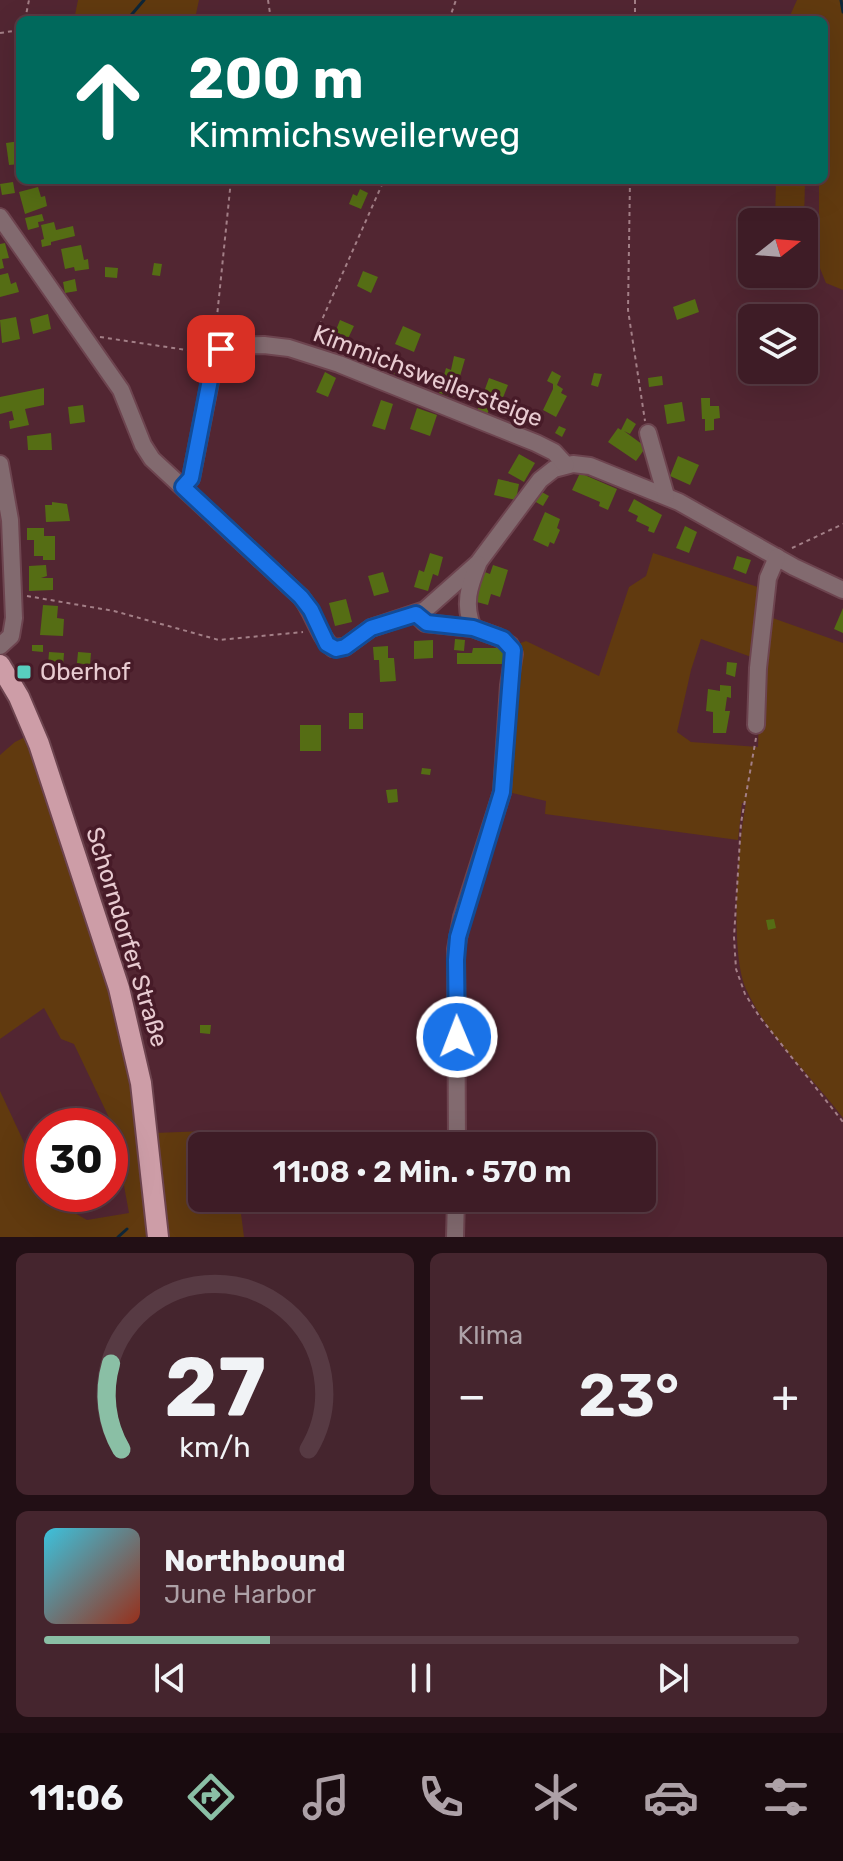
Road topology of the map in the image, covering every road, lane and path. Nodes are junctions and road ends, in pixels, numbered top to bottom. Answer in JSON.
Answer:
{"nodes":[{"id":1,"x":231,"y":184,"type":"edge"},
{"id":2,"x":382,"y":184,"type":"edge"},
{"id":3,"x":630,"y":184,"type":"edge"},
{"id":4,"x":0,"y":217,"type":"edge"},
{"id":5,"x":83,"y":337,"type":"junction"},
{"id":6,"x":306,"y":353,"type":"junction"},
{"id":7,"x":217,"y":354,"type":"junction"},
{"id":8,"x":648,"y":433,"type":"joint"},
{"id":9,"x":0,"y":464,"type":"edge"},
{"id":10,"x":566,"y":465,"type":"junction"},
{"id":11,"x":183,"y":487,"type":"junction"},
{"id":12,"x":666,"y":496,"type":"junction"},
{"id":13,"x":843,"y":524,"type":"edge"},
{"id":14,"x":6,"y":554,"type":"edge"},
{"id":15,"x":777,"y":557,"type":"junction"},
{"id":16,"x":478,"y":563,"type":"junction"},
{"id":17,"x":843,"y":590,"type":"edge"},
{"id":18,"x":14,"y":596,"type":"junction"},
{"id":19,"x":416,"y":614,"type":"junction"},
{"id":20,"x":473,"y":628,"type":"junction"},
{"id":21,"x":321,"y":630,"type":"junction"},
{"id":22,"x":0,"y":646,"type":"edge"},
{"id":23,"x":0,"y":665,"type":"edge"},
{"id":24,"x":756,"y":725,"type":"joint"},
{"id":25,"x":843,"y":1122,"type":"edge"},
{"id":26,"x":457,"y":1132,"type":"edge"},
{"id":27,"x":456,"y":1212,"type":"edge"},
{"id":28,"x":158,"y":1237,"type":"edge"},
{"id":29,"x":455,"y":1237,"type":"edge"}],
"edges":[{"from":1,"to":7,"type":"path"},
{"from":2,"to":6,"type":"path"},
{"from":3,"to":8,"type":"path"},
{"from":4,"to":5,"type":"street"},
{"from":5,"to":7,"type":"path"},
{"from":5,"to":11,"type":"street"},
{"from":6,"to":7,"type":"street","name":"Kimmichsweilersteige"},
{"from":6,"to":10,"type":"street","name":"Kimmichsweilersteige"},
{"from":7,"to":11,"type":"street"},
{"from":8,"to":12,"type":"street"},
{"from":9,"to":14,"type":"street"},
{"from":10,"to":12,"type":"street"},
{"from":10,"to":16,"type":"street"},
{"from":11,"to":21,"type":"street"},
{"from":12,"to":15,"type":"street"},
{"from":13,"to":15,"type":"path"},
{"from":14,"to":18,"type":"street"},
{"from":15,"to":17,"type":"street"},
{"from":15,"to":24,"type":"street"},
{"from":16,"to":19,"type":"street"},
{"from":16,"to":20,"type":"street"},
{"from":18,"to":21,"type":"path"},
{"from":18,"to":22,"type":"street"},
{"from":19,"to":20,"type":"street"},
{"from":19,"to":21,"type":"street"},
{"from":20,"to":26,"type":"street"},
{"from":23,"to":28,"type":"main road","name":"Schorndorfer Straße"},
{"from":24,"to":25,"type":"path"},
{"from":27,"to":29,"type":"street"}]}
